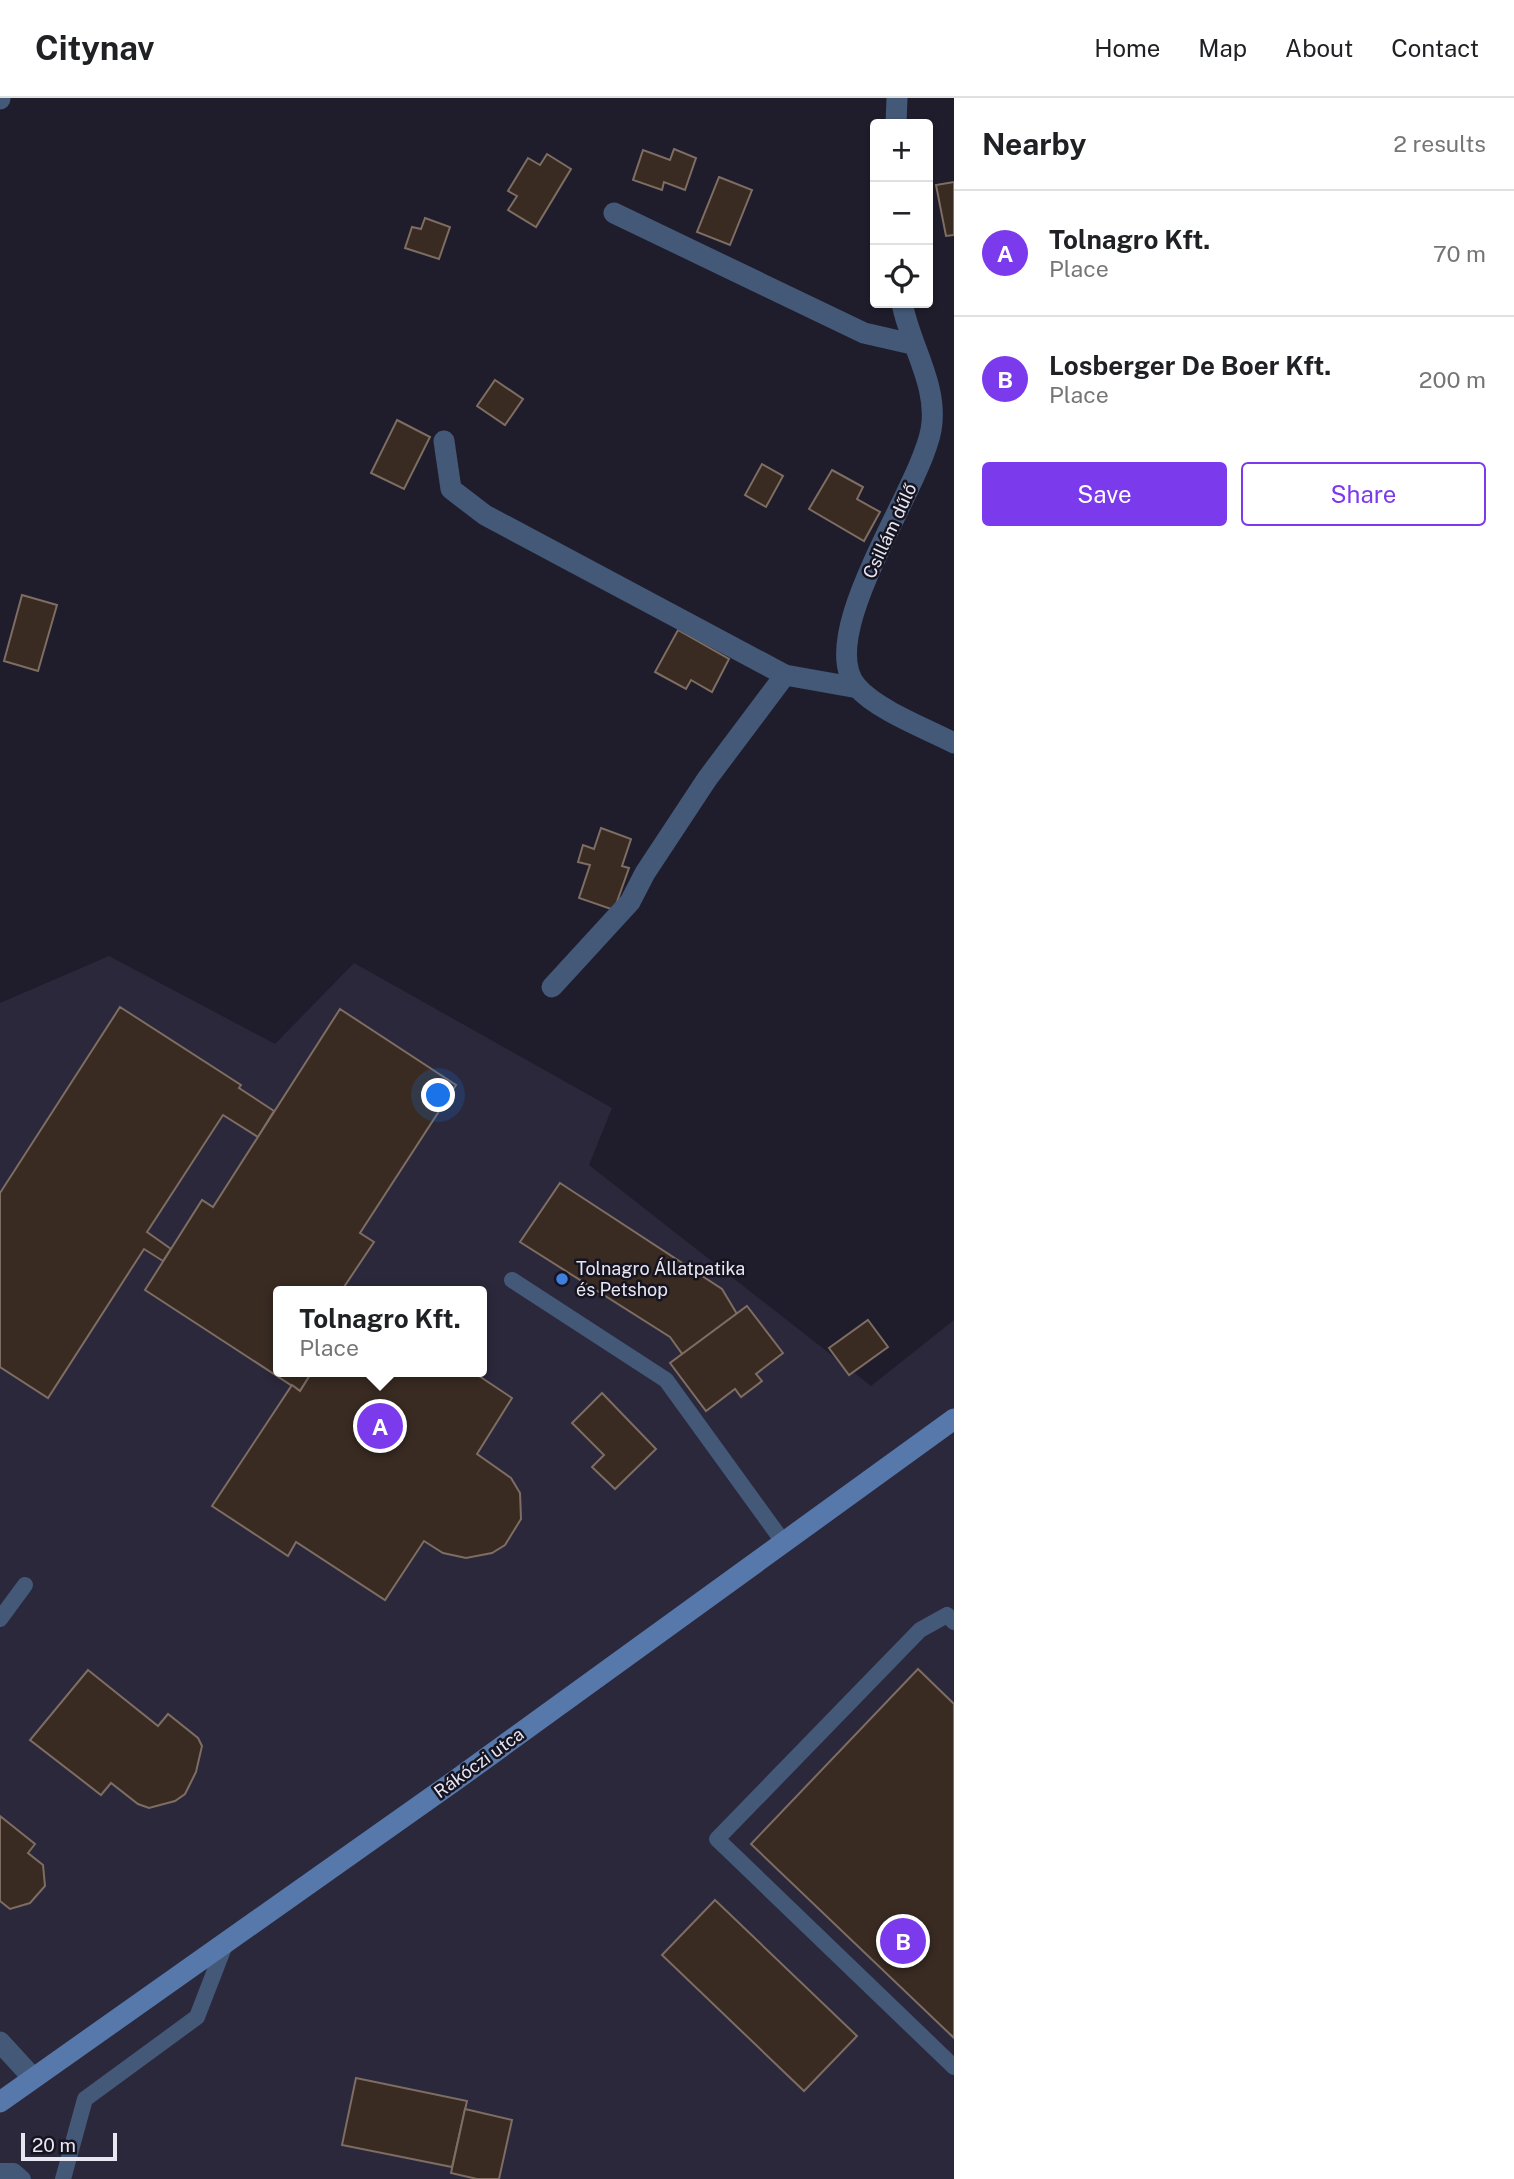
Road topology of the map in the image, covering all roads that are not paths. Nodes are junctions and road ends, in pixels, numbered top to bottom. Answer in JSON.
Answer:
{"nodes":[{"id":1,"x":897,"y":98,"type":"edge"},
{"id":2,"x":896,"y":119,"type":"edge"},
{"id":3,"x":614,"y":213,"type":"dead end"},
{"id":4,"x":903,"y":308,"type":"edge"},
{"id":5,"x":912,"y":344,"type":"junction"},
{"id":6,"x":444,"y":441,"type":"dead end"},
{"id":7,"x":785,"y":675,"type":"junction"},
{"id":8,"x":858,"y":688,"type":"junction"},
{"id":9,"x":954,"y":743,"type":"edge"},
{"id":10,"x":552,"y":987,"type":"dead end"},
{"id":11,"x":512,"y":1280,"type":"dead end"},
{"id":12,"x":954,"y":1419,"type":"edge"},
{"id":13,"x":784,"y":1543,"type":"junction"},
{"id":14,"x":25,"y":1585,"type":"dead end"},
{"id":15,"x":0,"y":1619,"type":"edge"},
{"id":16,"x":954,"y":1622,"type":"edge"},
{"id":17,"x":226,"y":1942,"type":"junction"},
{"id":18,"x":0,"y":2042,"type":"edge"},
{"id":19,"x":954,"y":2067,"type":"edge"},
{"id":20,"x":33,"y":2078,"type":"junction"},
{"id":21,"x":0,"y":2102,"type":"edge"},
{"id":22,"x":0,"y":2171,"type":"edge"},
{"id":23,"x":23,"y":2179,"type":"edge"},
{"id":24,"x":63,"y":2179,"type":"edge"}],
"edges":[{"from":1,"to":2,"type":"street"},
{"from":3,"to":5,"type":"street"},
{"from":4,"to":5,"type":"street","name":"Csillám dűlő"},
{"from":5,"to":8,"type":"street","name":"Csillám dűlő"},
{"from":6,"to":7,"type":"street"},
{"from":7,"to":8,"type":"street"},
{"from":7,"to":10,"type":"street"},
{"from":8,"to":9,"type":"street"},
{"from":11,"to":13,"type":"lane"},
{"from":12,"to":13,"type":"street","name":"Rákóczi utca"},
{"from":13,"to":17,"type":"street","name":"Rákóczi utca"},
{"from":14,"to":15,"type":"lane"},
{"from":16,"to":19,"type":"lane"},
{"from":17,"to":20,"type":"street","name":"Rákóczi utca"},
{"from":17,"to":24,"type":"lane"},
{"from":18,"to":20,"type":"street"},
{"from":20,"to":21,"type":"street","name":"Rákóczi utca"},
{"from":22,"to":23,"type":"lane"}]}
